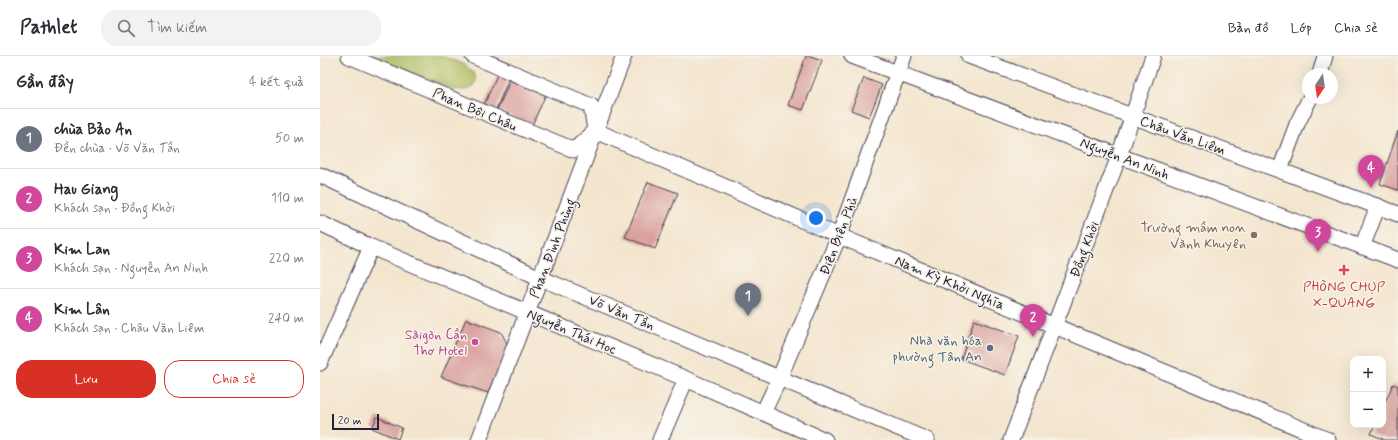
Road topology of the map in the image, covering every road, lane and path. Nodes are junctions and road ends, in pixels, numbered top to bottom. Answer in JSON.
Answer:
{"nodes":[{"id":1,"x":349,"y":56,"type":"edge"},
{"id":2,"x":473,"y":56,"type":"edge"},
{"id":3,"x":624,"y":56,"type":"edge"},
{"id":4,"x":852,"y":56,"type":"edge"},
{"id":5,"x":904,"y":56,"type":"edge"},
{"id":6,"x":969,"y":56,"type":"edge"},
{"id":7,"x":1153,"y":56,"type":"edge"},
{"id":8,"x":1325,"y":56,"type":"edge"},
{"id":9,"x":1322,"y":68,"type":"edge"},
{"id":10,"x":897,"y":73,"type":"junction"},
{"id":11,"x":1307,"y":104,"type":"edge"},
{"id":12,"x":1132,"y":116,"type":"junction"},
{"id":13,"x":596,"y":131,"type":"junction"},
{"id":14,"x":1119,"y":156,"type":"junction"},
{"id":15,"x":1280,"y":170,"type":"junction"},
{"id":16,"x":320,"y":175,"type":"edge"},
{"id":17,"x":1378,"y":206,"type":"junction"},
{"id":18,"x":1397,"y":211,"type":"edge"},
{"id":19,"x":320,"y":223,"type":"edge"},
{"id":20,"x":839,"y":236,"type":"junction"},
{"id":21,"x":371,"y":247,"type":"junction"},
{"id":22,"x":1362,"y":247,"type":"junction"},
{"id":23,"x":1398,"y":260,"type":"edge"},
{"id":24,"x":540,"y":278,"type":"junction"},
{"id":25,"x":527,"y":312,"type":"junction"},
{"id":26,"x":1055,"y":326,"type":"junction"},
{"id":27,"x":320,"y":363,"type":"edge"},
{"id":28,"x":686,"y":379,"type":"junction"},
{"id":29,"x":779,"y":379,"type":"junction"},
{"id":30,"x":763,"y":413,"type":"junction"},
{"id":31,"x":479,"y":440,"type":"edge"},
{"id":32,"x":660,"y":440,"type":"edge"},
{"id":33,"x":825,"y":440,"type":"edge"},
{"id":34,"x":927,"y":440,"type":"edge"},
{"id":35,"x":1011,"y":440,"type":"edge"},
{"id":36,"x":1328,"y":440,"type":"edge"}],
"edges":[{"from":1,"to":13,"type":"street","name":"Phan Bội Châu"},
{"from":2,"to":13,"type":"street"},
{"from":3,"to":13,"type":"street","name":"Phan Đình Phùng"},
{"from":4,"to":10,"type":"street","name":"Nguyễn An Ninh"},
{"from":5,"to":10,"type":"street","name":"Điện Biên Phủ"},
{"from":6,"to":12,"type":"street","name":"Châu Văn Liêm"},
{"from":7,"to":12,"type":"street","name":"Đồng Khởi"},
{"from":8,"to":9,"type":"street"},
{"from":10,"to":14,"type":"street","name":"Nguyễn An Ninh"},
{"from":10,"to":20,"type":"street","name":"Điện Biên Phủ"},
{"from":11,"to":15,"type":"street"},
{"from":12,"to":14,"type":"street","name":"Đồng Khởi"},
{"from":12,"to":15,"type":"street","name":"Châu Văn Liêm"},
{"from":13,"to":20,"type":"street","name":"Nam Kỳ Khởi Nghĩa"},
{"from":13,"to":24,"type":"street","name":"Phan Đình Phùng"},
{"from":14,"to":22,"type":"street","name":"Nguyễn An Ninh"},
{"from":14,"to":26,"type":"street","name":"Đồng Khởi"},
{"from":15,"to":17,"type":"street","name":"Châu Văn Liêm"},
{"from":16,"to":24,"type":"street","name":"Võ Văn Tần"},
{"from":17,"to":18,"type":"street","name":"Châu Văn Liêm"},
{"from":17,"to":22,"type":"street"},
{"from":19,"to":21,"type":"street","name":"Nguyễn Thái Học"},
{"from":20,"to":26,"type":"street","name":"Nam Kỳ Khởi Nghĩa"},
{"from":20,"to":29,"type":"street","name":"Điện Biên Phủ"},
{"from":21,"to":25,"type":"street","name":"Nguyễn Thái Học"},
{"from":21,"to":27,"type":"street"},
{"from":22,"to":23,"type":"street","name":"Nguyễn An Ninh"},
{"from":24,"to":25,"type":"street","name":"Phan Đình Phùng"},
{"from":24,"to":29,"type":"street","name":"Võ Văn Tần"},
{"from":25,"to":28,"type":"street","name":"Nguyễn Thái Học"},
{"from":25,"to":31,"type":"street","name":"Phan Đình Phùng"},
{"from":26,"to":35,"type":"street","name":"Đồng Khởi"},
{"from":26,"to":36,"type":"street","name":"Nam Kỳ Khởi Nghĩa"},
{"from":28,"to":30,"type":"street","name":"Nguyễn Thái Học"},
{"from":28,"to":32,"type":"street"},
{"from":29,"to":30,"type":"street","name":"Điện Biên Phủ"},
{"from":29,"to":34,"type":"street","name":"Võ Văn Tần"},
{"from":30,"to":33,"type":"street","name":"Nguyễn Thái Học"}]}
